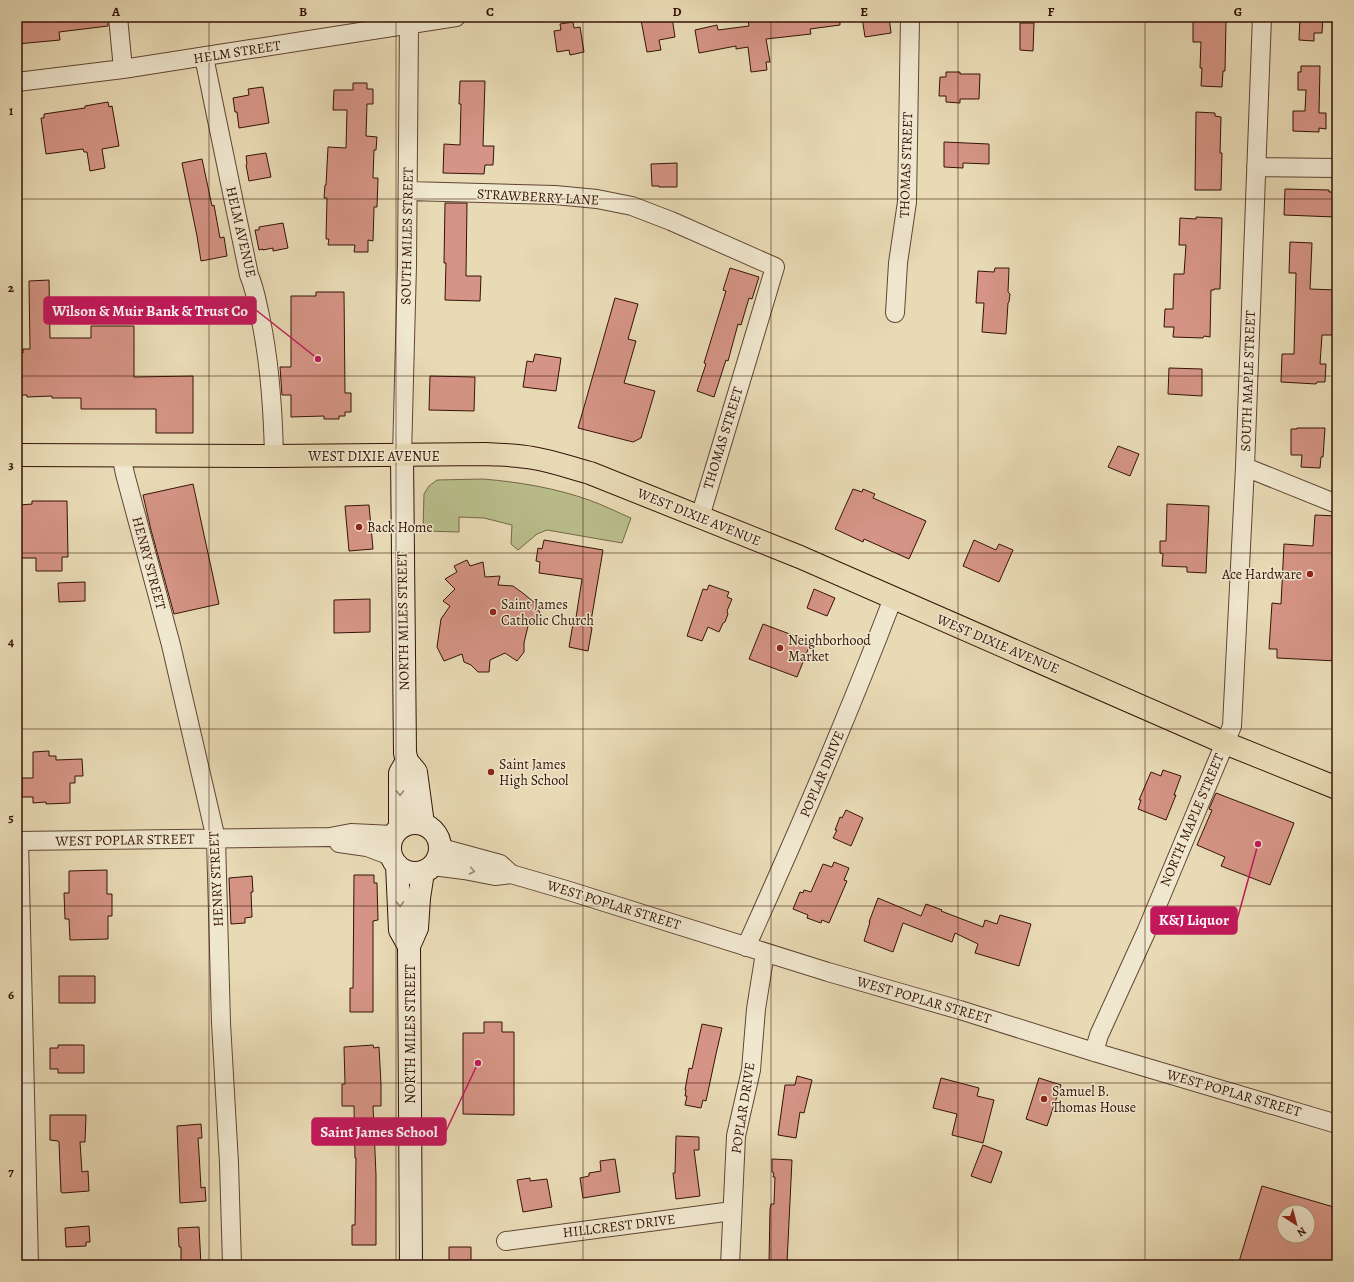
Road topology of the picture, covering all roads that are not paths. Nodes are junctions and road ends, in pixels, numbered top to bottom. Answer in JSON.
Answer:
{"nodes":[{"id":1,"x":118,"y":17,"type":"edge"},
{"id":2,"x":456,"y":17,"type":"edge"},
{"id":3,"x":910,"y":17,"type":"edge"},
{"id":4,"x":1262,"y":17,"type":"edge"},
{"id":5,"x":409,"y":21,"type":"edge"},
{"id":6,"x":204,"y":57,"type":"junction"},
{"id":7,"x":123,"y":69,"type":"junction"},
{"id":8,"x":17,"y":82,"type":"edge"},
{"id":9,"x":1256,"y":168,"type":"junction"},
{"id":10,"x":1337,"y":168,"type":"edge"},
{"id":11,"x":408,"y":191,"type":"junction"},
{"id":12,"x":775,"y":267,"type":"joint"},
{"id":13,"x":895,"y":313,"type":"dead end"},
{"id":14,"x":17,"y":455,"type":"edge"},
{"id":15,"x":121,"y":455,"type":"junction"},
{"id":16,"x":274,"y":456,"type":"junction"},
{"id":17,"x":402,"y":456,"type":"junction"},
{"id":18,"x":1245,"y":467,"type":"junction"},
{"id":19,"x":1337,"y":504,"type":"edge"},
{"id":20,"x":700,"y":517,"type":"junction"},
{"id":21,"x":893,"y":598,"type":"junction"},
{"id":22,"x":1225,"y":743,"type":"junction"},
{"id":23,"x":407,"y":761,"type":"junction"},
{"id":24,"x":1337,"y":788,"type":"edge"},
{"id":25,"x":423,"y":824,"type":"junction"},
{"id":26,"x":216,"y":839,"type":"junction"},
{"id":27,"x":18,"y":841,"type":"edge"},
{"id":28,"x":395,"y":846,"type":"junction"},
{"id":29,"x":432,"y":862,"type":"junction"},
{"id":30,"x":409,"y":946,"type":"junction"},
{"id":31,"x":746,"y":947,"type":"junction"},
{"id":32,"x":765,"y":953,"type":"junction"},
{"id":33,"x":1094,"y":1052,"type":"junction"},
{"id":34,"x":1337,"y":1124,"type":"edge"},
{"id":35,"x":732,"y":1211,"type":"junction"},
{"id":36,"x":506,"y":1241,"type":"dead end"},
{"id":37,"x":29,"y":1265,"type":"edge"},
{"id":38,"x":232,"y":1265,"type":"edge"},
{"id":39,"x":411,"y":1265,"type":"edge"},
{"id":40,"x":730,"y":1265,"type":"edge"}],
"edges":[{"from":1,"to":7,"type":"street"},
{"from":2,"to":5,"type":"street","name":"HELM STREET"},
{"from":3,"to":13,"type":"street","name":"THOMAS STREET"},
{"from":4,"to":9,"type":"street","name":"SOUTH MAPLE STREET"},
{"from":5,"to":6,"type":"street","name":"HELM STREET"},
{"from":5,"to":11,"type":"street","name":"SOUTH MILES STREET"},
{"from":6,"to":7,"type":"street","name":"HELM STREET"},
{"from":6,"to":16,"type":"street","name":"HELM AVENUE"},
{"from":7,"to":8,"type":"street","name":"HELM STREET"},
{"from":9,"to":10,"type":"street"},
{"from":9,"to":18,"type":"street","name":"SOUTH MAPLE STREET"},
{"from":11,"to":12,"type":"street","name":"STRAWBERRY LANE"},
{"from":11,"to":17,"type":"street","name":"SOUTH MILES STREET"},
{"from":12,"to":20,"type":"street","name":"THOMAS STREET"},
{"from":14,"to":15,"type":"main road","name":"WEST DIXIE AVENUE"},
{"from":15,"to":16,"type":"main road","name":"WEST DIXIE AVENUE"},
{"from":15,"to":26,"type":"street","name":"HENRY STREET"},
{"from":16,"to":17,"type":"main road","name":"WEST DIXIE AVENUE"},
{"from":17,"to":20,"type":"main road","name":"WEST DIXIE AVENUE"},
{"from":17,"to":23,"type":"main road","name":"NORTH MILES STREET"},
{"from":18,"to":19,"type":"street"},
{"from":18,"to":22,"type":"street","name":"SOUTH MAPLE STREET"},
{"from":20,"to":21,"type":"main road","name":"WEST DIXIE AVENUE"},
{"from":21,"to":22,"type":"main road","name":"WEST DIXIE AVENUE"},
{"from":21,"to":31,"type":"street","name":"POPLAR DRIVE"},
{"from":22,"to":24,"type":"main road","name":"WEST DIXIE AVENUE"},
{"from":22,"to":33,"type":"street","name":"NORTH MAPLE STREET"},
{"from":23,"to":25,"type":"main road","name":"NORTH MILES STREET"},
{"from":23,"to":28,"type":"main road","name":"NORTH MILES STREET","one_way":true},
{"from":25,"to":28,"type":"main road"},
{"from":25,"to":29,"type":"main road"},
{"from":26,"to":27,"type":"street","name":"WEST POPLAR STREET"},
{"from":26,"to":28,"type":"street","name":"WEST POPLAR STREET"},
{"from":26,"to":38,"type":"street","name":"HENRY STREET"},
{"from":27,"to":37,"type":"street"},
{"from":28,"to":29,"type":"main road"},
{"from":28,"to":30,"type":"main road","name":"NORTH MILES STREET","one_way":true},
{"from":29,"to":30,"type":"main road","name":"NORTH MILES STREET"},
{"from":29,"to":31,"type":"street","name":"WEST POPLAR STREET"},
{"from":30,"to":39,"type":"main road","name":"NORTH MILES STREET"},
{"from":31,"to":32,"type":"street","name":"WEST POPLAR STREET"},
{"from":32,"to":33,"type":"street","name":"WEST POPLAR STREET"},
{"from":32,"to":35,"type":"street","name":"POPLAR DRIVE"},
{"from":33,"to":34,"type":"street","name":"WEST POPLAR STREET"},
{"from":35,"to":36,"type":"street","name":"HILLCREST DRIVE"},
{"from":35,"to":40,"type":"street","name":"POPLAR DRIVE"}]}
